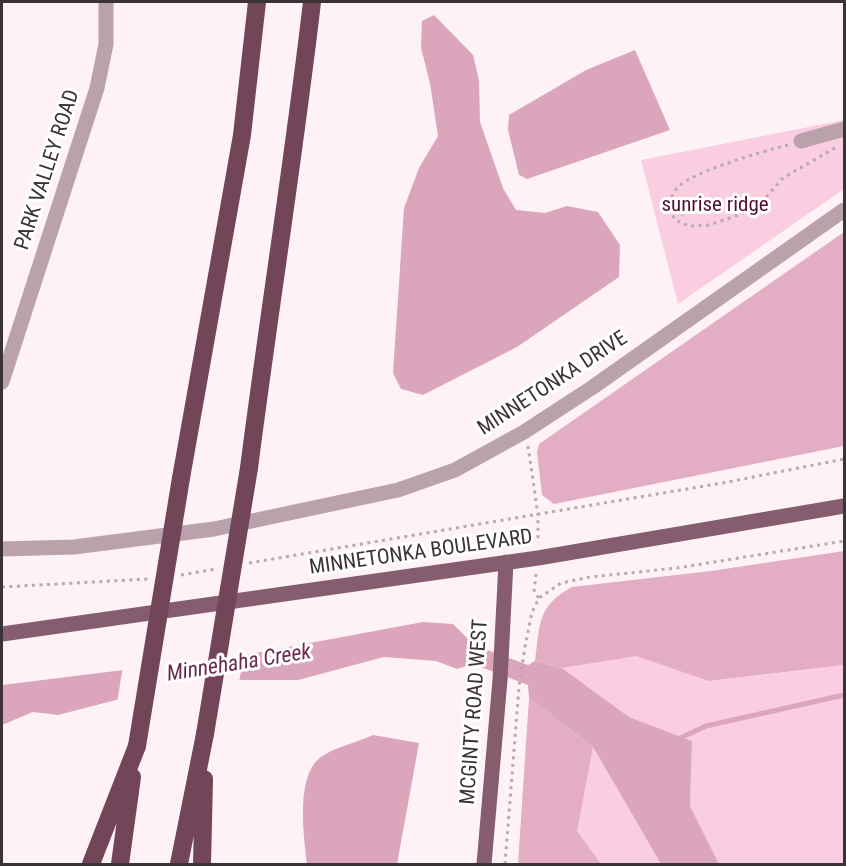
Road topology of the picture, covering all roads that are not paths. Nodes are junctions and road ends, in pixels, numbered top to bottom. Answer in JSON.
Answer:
{"nodes":[{"id":1,"x":106,"y":2,"type":"edge"},
{"id":2,"x":257,"y":2,"type":"edge"},
{"id":3,"x":312,"y":2,"type":"edge"},
{"id":4,"x":837,"y":131,"type":"edge"},
{"id":5,"x":801,"y":141,"type":"road end"},
{"id":6,"x":844,"y":210,"type":"edge"},
{"id":7,"x":2,"y":382,"type":"edge"},
{"id":8,"x":844,"y":506,"type":"edge"},
{"id":9,"x":2,"y":549,"type":"edge"},
{"id":10,"x":506,"y":562,"type":"junction"},
{"id":11,"x":2,"y":634,"type":"edge"},
{"id":12,"x":205,"y":734,"type":"junction"},
{"id":13,"x":137,"y":746,"type":"junction"},
{"id":14,"x":91,"y":864,"type":"edge"},
{"id":15,"x":120,"y":864,"type":"edge"},
{"id":16,"x":179,"y":864,"type":"edge"},
{"id":17,"x":202,"y":864,"type":"edge"},
{"id":18,"x":484,"y":864,"type":"edge"}],
"edges":[{"from":1,"to":7,"type":"street","name":"PARK VALLEY ROAD"},
{"from":2,"to":13,"type":"highway","bridge":true},
{"from":3,"to":12,"type":"highway","bridge":true},
{"from":4,"to":5,"type":"street"},
{"from":6,"to":9,"type":"street","name":"MINNETONKA DRIVE"},
{"from":8,"to":10,"type":"main road","name":"MINNETONKA BOULEVARD"},
{"from":10,"to":11,"type":"main road","name":"MINNETONKA BOULEVARD"},
{"from":10,"to":18,"type":"main road","name":"MCGINTY ROAD WEST"},
{"from":12,"to":16,"type":"highway"},
{"from":12,"to":17,"type":"highway"},
{"from":13,"to":14,"type":"highway"},
{"from":13,"to":15,"type":"highway"}]}
